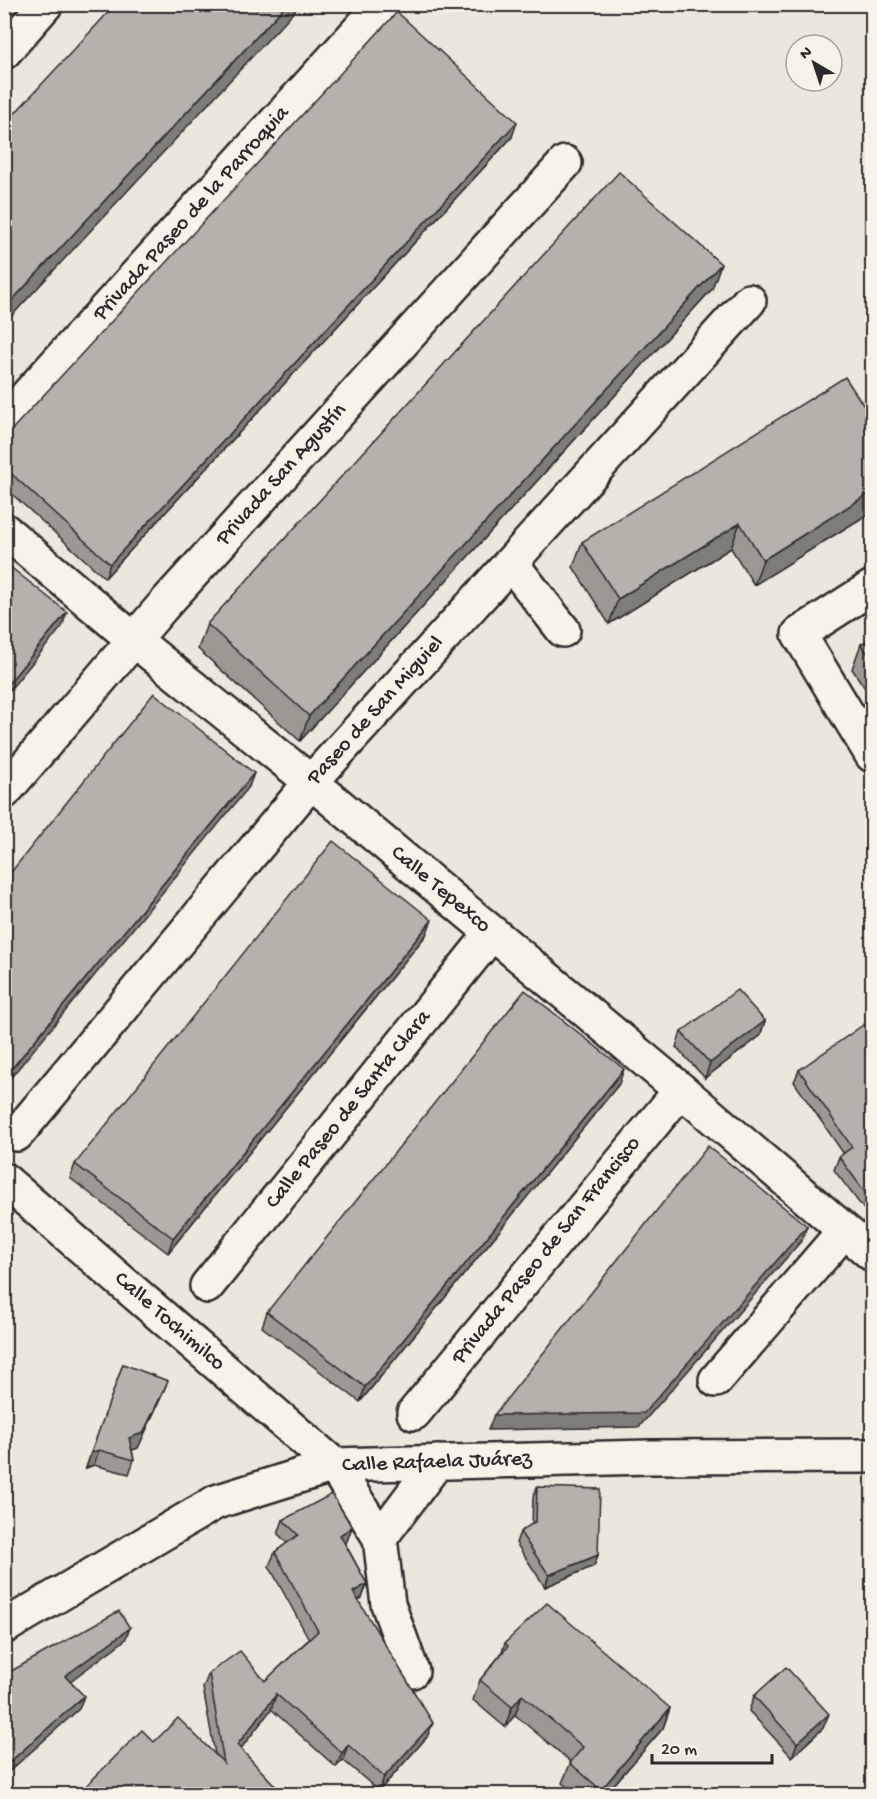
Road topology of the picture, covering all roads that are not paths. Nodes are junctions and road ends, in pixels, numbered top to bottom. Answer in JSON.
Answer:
{"nodes":[{"id":1,"x":46,"y":4,"type":"edge"},
{"id":2,"x":380,"y":7,"type":"dead end"},
{"id":3,"x":4,"y":52,"type":"edge"},
{"id":4,"x":565,"y":163,"type":"dead end"},
{"id":5,"x":749,"y":301,"type":"dead end"},
{"id":6,"x":4,"y":421,"type":"edge"},
{"id":7,"x":4,"y":530,"type":"edge"},
{"id":8,"x":511,"y":563,"type":"junction"},
{"id":9,"x":873,"y":587,"type":"edge"},
{"id":10,"x":563,"y":630,"type":"dead end"},
{"id":11,"x":134,"y":640,"type":"junction"},
{"id":12,"x":873,"y":755,"type":"edge"},
{"id":13,"x":311,"y":782,"type":"junction"},
{"id":14,"x":4,"y":792,"type":"edge"},
{"id":15,"x":492,"y":933,"type":"junction"},
{"id":16,"x":681,"y":1090,"type":"junction"},
{"id":17,"x":17,"y":1134,"type":"dead end"},
{"id":18,"x":4,"y":1180,"type":"edge"},
{"id":19,"x":844,"y":1231,"type":"junction"},
{"id":20,"x":873,"y":1254,"type":"edge"},
{"id":21,"x":207,"y":1286,"type":"dead end"},
{"id":22,"x":716,"y":1380,"type":"dead end"},
{"id":23,"x":414,"y":1413,"type":"dead end"},
{"id":24,"x":873,"y":1456,"type":"edge"},
{"id":25,"x":437,"y":1462,"type":"junction"},
{"id":26,"x":334,"y":1465,"type":"junction"},
{"id":27,"x":380,"y":1538,"type":"junction"},
{"id":28,"x":4,"y":1627,"type":"edge"},
{"id":29,"x":412,"y":1671,"type":"dead end"}],
"edges":[{"from":1,"to":3,"type":"street"},
{"from":2,"to":6,"type":"street","name":"Privada Paseo de la Parroquia"},
{"from":4,"to":11,"type":"street","name":"Privada San Agustín"},
{"from":5,"to":8,"type":"street","name":"Paseo de San Miguiel"},
{"from":7,"to":11,"type":"street","name":"Calle Tepexco"},
{"from":8,"to":10,"type":"street"},
{"from":8,"to":13,"type":"street","name":"Paseo de San Miguiel"},
{"from":9,"to":12,"type":"street"},
{"from":11,"to":13,"type":"street","name":"Calle Tepexco"},
{"from":11,"to":14,"type":"street","name":"Privada San Agustín"},
{"from":13,"to":15,"type":"street","name":"Calle Tepexco"},
{"from":13,"to":17,"type":"street","name":"Paseo de San Miguiel"},
{"from":15,"to":16,"type":"street","name":"Calle Tepexco"},
{"from":15,"to":21,"type":"street","name":"Calle Paseo de Santa Clara"},
{"from":16,"to":19,"type":"street","name":"Calle Tepexco"},
{"from":16,"to":23,"type":"street","name":"Privada Paseo de San Francisco"},
{"from":18,"to":26,"type":"street","name":"Calle Tochimilco"},
{"from":19,"to":20,"type":"street","name":"Calle Tepexco"},
{"from":19,"to":22,"type":"street"},
{"from":24,"to":25,"type":"street","name":"Calle Rafaela Juárez"},
{"from":25,"to":26,"type":"street","name":"Calle Rafaela Juárez"},
{"from":25,"to":27,"type":"street"},
{"from":26,"to":27,"type":"street","name":"Calle Tochimilco"},
{"from":26,"to":28,"type":"street","name":"Calle Rafaela Juárez"},
{"from":27,"to":29,"type":"street"}]}
